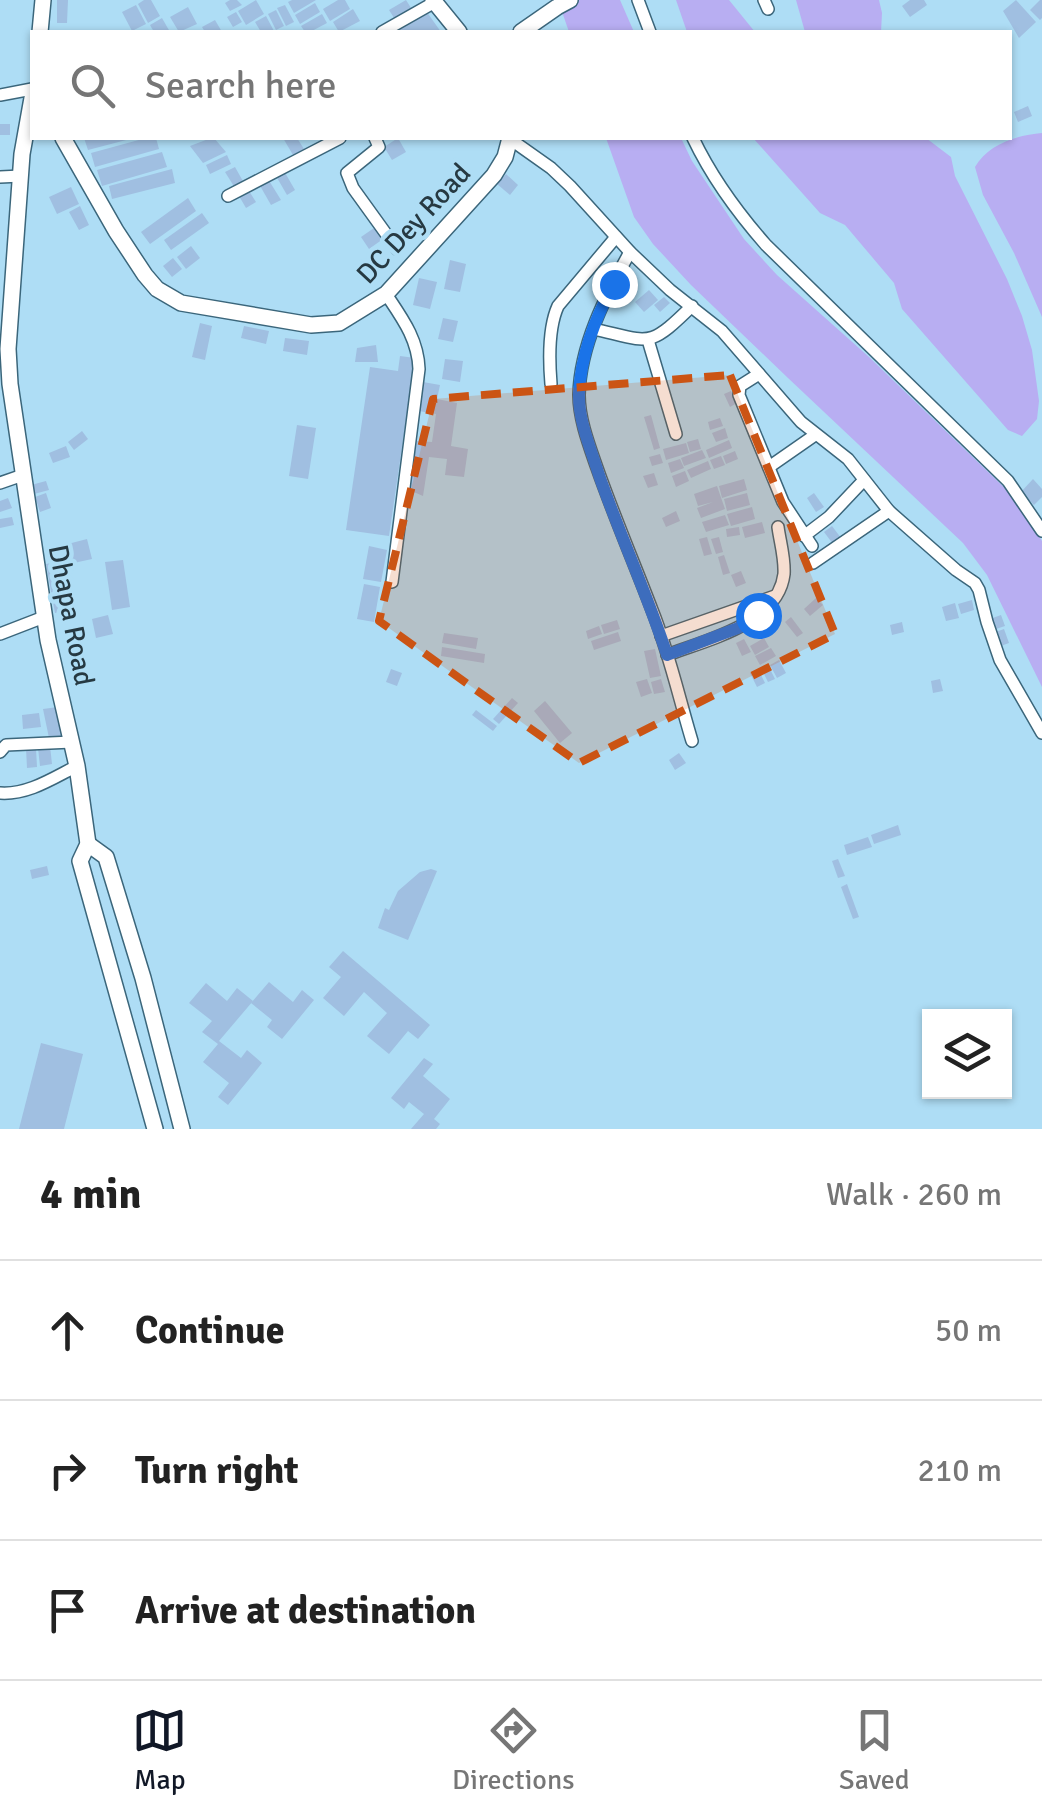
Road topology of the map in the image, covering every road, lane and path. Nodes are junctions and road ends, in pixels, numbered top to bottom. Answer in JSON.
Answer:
{"nodes":[{"id":1,"x":42,"y":0,"type":"edge"},
{"id":2,"x":638,"y":0,"type":"edge"},
{"id":3,"x":434,"y":1,"type":"edge"},
{"id":4,"x":563,"y":3,"type":"edge"},
{"id":5,"x":40,"y":30,"type":"edge"},
{"id":6,"x":385,"y":30,"type":"edge"},
{"id":7,"x":454,"y":30,"type":"edge"},
{"id":8,"x":524,"y":30,"type":"edge"},
{"id":9,"x":649,"y":30,"type":"edge"},
{"id":10,"x":30,"y":89,"type":"edge"},
{"id":11,"x":0,"y":96,"type":"edge"},
{"id":12,"x":30,"y":109,"type":"edge"},
{"id":13,"x":64,"y":140,"type":"edge"},
{"id":14,"x":330,"y":140,"type":"edge"},
{"id":15,"x":376,"y":140,"type":"edge"},
{"id":16,"x":509,"y":140,"type":"edge"},
{"id":17,"x":513,"y":140,"type":"edge"},
{"id":18,"x":694,"y":140,"type":"edge"},
{"id":19,"x":21,"y":176,"type":"junction"},
{"id":20,"x":0,"y":178,"type":"edge"},
{"id":21,"x":228,"y":196,"type":"dead end"},
{"id":22,"x":616,"y":237,"type":"junction"},
{"id":23,"x":397,"y":249,"type":"dead end"},
{"id":24,"x":630,"y":252,"type":"junction"},
{"id":25,"x":7,"y":275,"type":"edge"},
{"id":26,"x":386,"y":294,"type":"junction"},
{"id":27,"x":692,"y":306,"type":"junction"},
{"id":28,"x":594,"y":329,"type":"junction"},
{"id":29,"x":648,"y":340,"type":"junction"},
{"id":30,"x":759,"y":374,"type":"junction"},
{"id":31,"x":551,"y":384,"type":"dead end"},
{"id":32,"x":676,"y":434,"type":"dead end"},
{"id":33,"x":815,"y":435,"type":"junction"},
{"id":34,"x":769,"y":467,"type":"junction"},
{"id":35,"x":23,"y":474,"type":"junction"},
{"id":36,"x":864,"y":480,"type":"junction"},
{"id":37,"x":0,"y":483,"type":"edge"},
{"id":38,"x":889,"y":511,"type":"junction"},
{"id":39,"x":778,"y":527,"type":"dead end"},
{"id":40,"x":1042,"y":532,"type":"edge"},
{"id":41,"x":813,"y":563,"type":"dead end"},
{"id":42,"x":392,"y":582,"type":"dead end"},
{"id":43,"x":776,"y":595,"type":"junction"},
{"id":44,"x":44,"y":617,"type":"junction"},
{"id":45,"x":0,"y":634,"type":"edge"},
{"id":46,"x":661,"y":636,"type":"junction"},
{"id":47,"x":667,"y":655,"type":"junction"},
{"id":48,"x":1042,"y":733,"type":"edge"},
{"id":49,"x":692,"y":741,"type":"dead end"},
{"id":50,"x":72,"y":742,"type":"junction"},
{"id":51,"x":0,"y":752,"type":"edge"},
{"id":52,"x":77,"y":766,"type":"junction"},
{"id":53,"x":0,"y":793,"type":"edge"},
{"id":54,"x":88,"y":844,"type":"junction"},
{"id":55,"x":156,"y":1129,"type":"edge"},
{"id":56,"x":182,"y":1129,"type":"edge"}],
"edges":[{"from":1,"to":5,"type":"street"},
{"from":2,"to":9,"type":"street"},
{"from":3,"to":6,"type":"street"},
{"from":3,"to":7,"type":"street"},
{"from":4,"to":8,"type":"street"},
{"from":10,"to":11,"type":"street"},
{"from":12,"to":19,"type":"street","name":"Dhapa Road"},
{"from":13,"to":26,"type":"street","name":"DC Dey Road"},
{"from":14,"to":21,"type":"street"},
{"from":15,"to":23,"type":"street"},
{"from":16,"to":26,"type":"street","name":"DC Dey Road"},
{"from":17,"to":22,"type":"street"},
{"from":18,"to":40,"type":"street"},
{"from":19,"to":20,"type":"street"},
{"from":19,"to":25,"type":"street","name":"Dhapa Road"},
{"from":22,"to":24,"type":"street"},
{"from":22,"to":31,"type":"street"},
{"from":24,"to":27,"type":"street"},
{"from":24,"to":28,"type":"street"},
{"from":25,"to":35,"type":"street","name":"Dhapa Road"},
{"from":26,"to":42,"type":"street"},
{"from":27,"to":29,"type":"street"},
{"from":27,"to":30,"type":"street"},
{"from":28,"to":29,"type":"street"},
{"from":28,"to":46,"type":"street"},
{"from":29,"to":32,"type":"street"},
{"from":30,"to":33,"type":"street"},
{"from":30,"to":34,"type":"street"},
{"from":33,"to":34,"type":"street"},
{"from":33,"to":36,"type":"street"},
{"from":34,"to":36,"type":"street"},
{"from":35,"to":37,"type":"street"},
{"from":35,"to":44,"type":"street","name":"Dhapa Road"},
{"from":36,"to":38,"type":"street"},
{"from":38,"to":41,"type":"street"},
{"from":38,"to":48,"type":"street"},
{"from":39,"to":43,"type":"street"},
{"from":43,"to":46,"type":"street"},
{"from":43,"to":47,"type":"street"},
{"from":44,"to":45,"type":"street"},
{"from":44,"to":50,"type":"street","name":"Dhapa Road"},
{"from":46,"to":47,"type":"street"},
{"from":47,"to":49,"type":"street"},
{"from":50,"to":51,"type":"street"},
{"from":50,"to":52,"type":"street","name":"Dhapa Road"},
{"from":52,"to":53,"type":"street"},
{"from":52,"to":54,"type":"street","name":"Dhapa Road"},
{"from":54,"to":55,"type":"street","name":"Dhapa Road"},
{"from":54,"to":56,"type":"street"}]}
